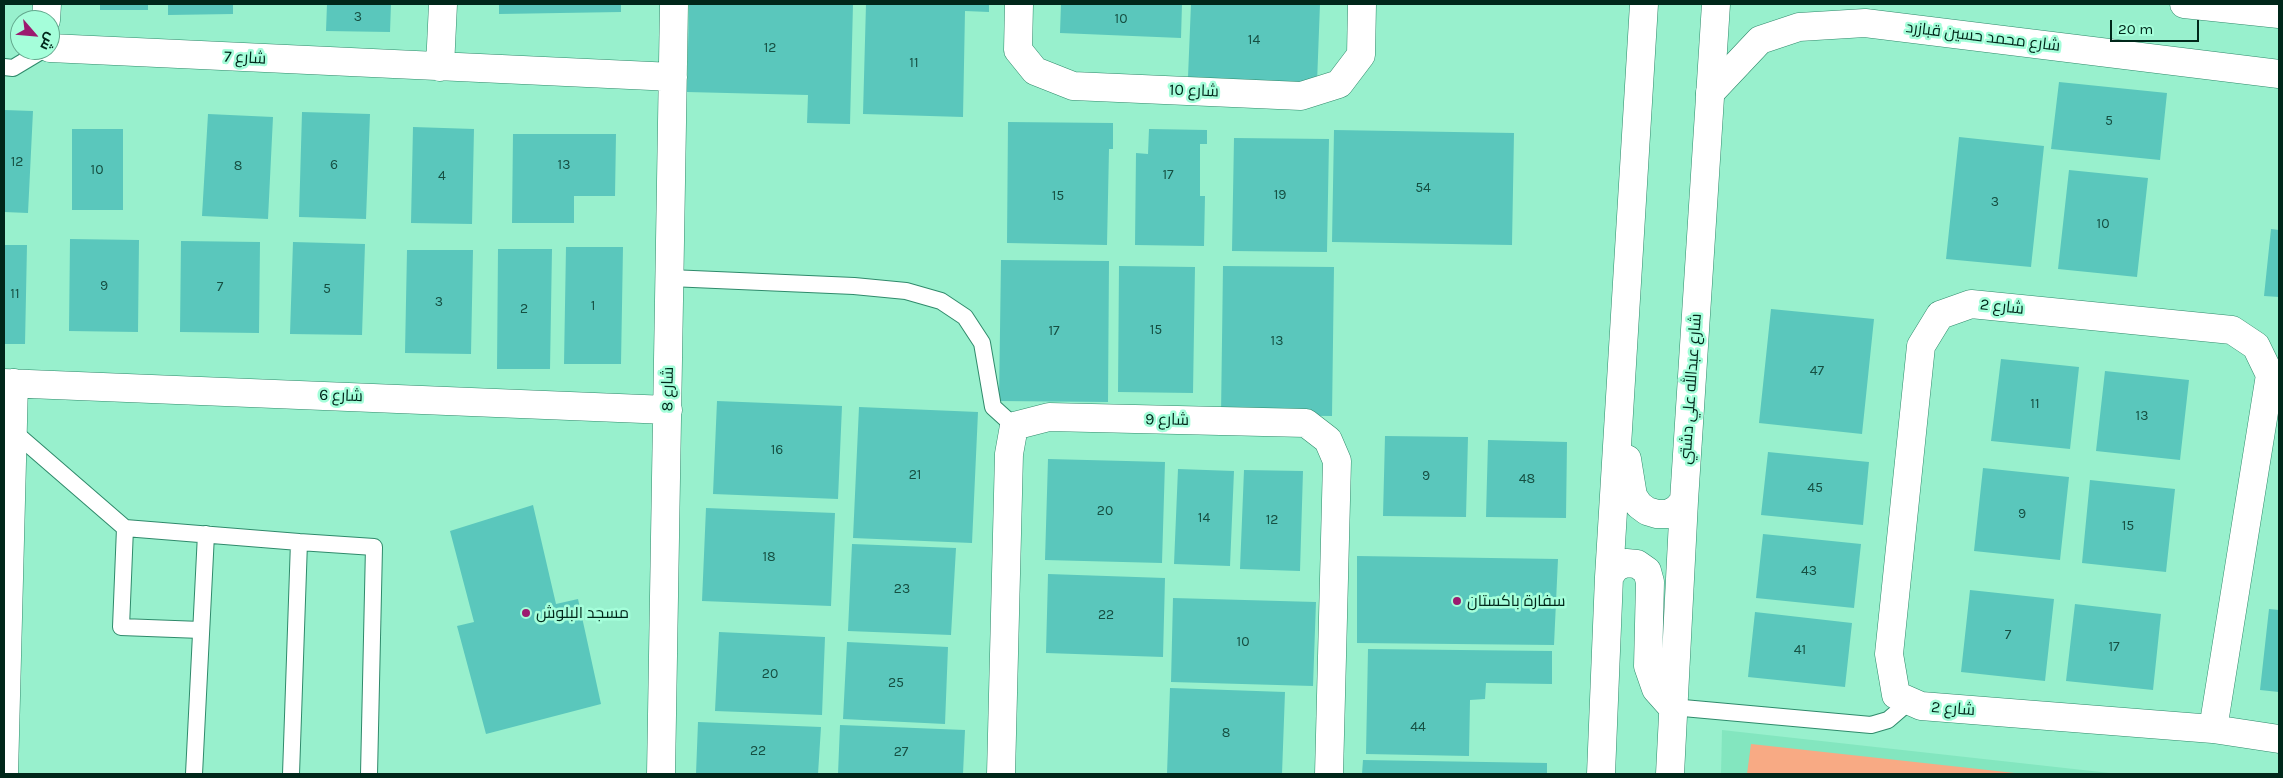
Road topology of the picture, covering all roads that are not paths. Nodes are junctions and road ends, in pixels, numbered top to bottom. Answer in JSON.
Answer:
{"nodes":[{"id":1,"x":443,"y":4,"type":"edge"},
{"id":2,"x":674,"y":4,"type":"edge"},
{"id":3,"x":1019,"y":4,"type":"edge"},
{"id":4,"x":1362,"y":4,"type":"edge"},
{"id":5,"x":1644,"y":4,"type":"edge"},
{"id":6,"x":1716,"y":4,"type":"edge"},
{"id":7,"x":2184,"y":4,"type":"edge"},
{"id":8,"x":1859,"y":13,"type":"edge"},
{"id":9,"x":2279,"y":14,"type":"edge"},
{"id":10,"x":60,"y":49,"type":"edge"},
{"id":11,"x":26,"y":60,"type":"edge"},
{"id":12,"x":4,"y":68,"type":"edge"},
{"id":13,"x":440,"y":68,"type":"junction"},
{"id":14,"x":2279,"y":74,"type":"edge"},
{"id":15,"x":673,"y":77,"type":"junction"},
{"id":16,"x":1710,"y":93,"type":"junction"},
{"id":17,"x":670,"y":278,"type":"junction"},
{"id":18,"x":9,"y":383,"type":"edge"},
{"id":19,"x":1620,"y":400,"type":"junction"},
{"id":20,"x":668,"y":410,"type":"junction"},
{"id":21,"x":1014,"y":426,"type":"junction"},
{"id":22,"x":13,"y":431,"type":"junction"},
{"id":23,"x":1684,"y":501,"type":"junction"},
{"id":24,"x":125,"y":528,"type":"junction"},
{"id":25,"x":206,"y":534,"type":"junction"},
{"id":26,"x":299,"y":542,"type":"junction"},
{"id":27,"x":1609,"y":577,"type":"junction"},
{"id":28,"x":201,"y":630,"type":"junction"},
{"id":29,"x":1910,"y":701,"type":"junction"},
{"id":30,"x":1672,"y":707,"type":"junction"},
{"id":31,"x":2213,"y":729,"type":"junction"},
{"id":32,"x":2279,"y":739,"type":"edge"},
{"id":33,"x":4,"y":774,"type":"edge"},
{"id":34,"x":194,"y":774,"type":"edge"},
{"id":35,"x":291,"y":774,"type":"edge"},
{"id":36,"x":369,"y":774,"type":"edge"},
{"id":37,"x":660,"y":774,"type":"edge"},
{"id":38,"x":1000,"y":774,"type":"edge"},
{"id":39,"x":1329,"y":774,"type":"edge"},
{"id":40,"x":1601,"y":774,"type":"edge"},
{"id":41,"x":1670,"y":774,"type":"edge"}],
"edges":[{"from":1,"to":13,"type":"street"},
{"from":2,"to":15,"type":"street","name":"شارع 8"},
{"from":3,"to":4,"type":"street","name":"شارع 10"},
{"from":5,"to":19,"type":"street"},
{"from":6,"to":16,"type":"street","name":"شارع عبدالله علي دشتي"},
{"from":7,"to":9,"type":"street"},
{"from":8,"to":14,"type":"street","name":"شارع محمد حسين قبازرد"},
{"from":8,"to":16,"type":"street","name":"شارع محمد حسين قبازرد"},
{"from":10,"to":13,"type":"street","name":"شارع 7"},
{"from":11,"to":12,"type":"lane"},
{"from":13,"to":15,"type":"street","name":"شارع 7"},
{"from":15,"to":17,"type":"street","name":"شارع 8"},
{"from":16,"to":23,"type":"street","name":"شارع عبدالله علي دشتي"},
{"from":17,"to":20,"type":"street","name":"شارع 8"},
{"from":17,"to":21,"type":"lane"},
{"from":18,"to":20,"type":"street","name":"شارع 6"},
{"from":18,"to":22,"type":"street","name":"شارع 6"},
{"from":19,"to":23,"type":"street"},
{"from":19,"to":27,"type":"street"},
{"from":20,"to":37,"type":"street","name":"شارع 8"},
{"from":21,"to":38,"type":"street"},
{"from":21,"to":39,"type":"street","name":"شارع 9"},
{"from":22,"to":24,"type":"lane"},
{"from":22,"to":33,"type":"street","name":"شارع 6"},
{"from":23,"to":30,"type":"street","name":"شارع عبدالله علي دشتي"},
{"from":24,"to":25,"type":"lane"},
{"from":24,"to":28,"type":"lane"},
{"from":25,"to":26,"type":"lane"},
{"from":25,"to":28,"type":"lane"},
{"from":26,"to":35,"type":"lane"},
{"from":26,"to":36,"type":"lane"},
{"from":27,"to":30,"type":"street"},
{"from":27,"to":40,"type":"street"},
{"from":28,"to":34,"type":"lane"},
{"from":29,"to":30,"type":"lane"},
{"from":29,"to":31,"type":"street","name":"شارع 2"},
{"from":29,"to":31,"type":"street","name":"شارع 2"},
{"from":30,"to":41,"type":"street","name":"شارع عبدالله علي دشتي"},
{"from":31,"to":32,"type":"street","name":"شارع 2"}]}
